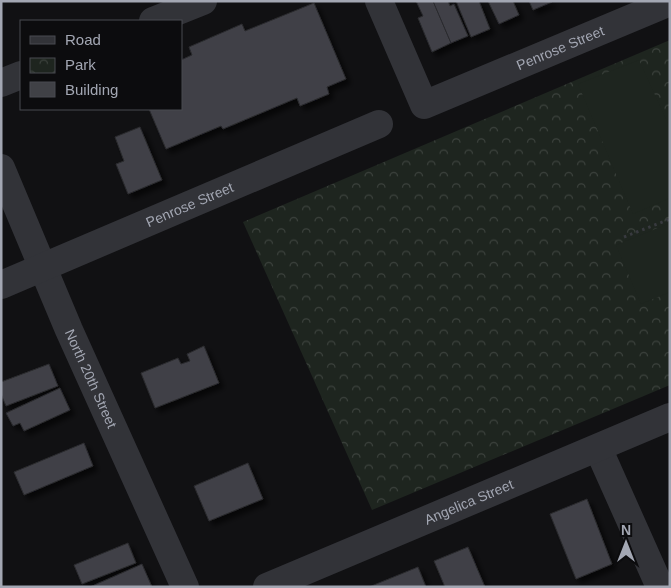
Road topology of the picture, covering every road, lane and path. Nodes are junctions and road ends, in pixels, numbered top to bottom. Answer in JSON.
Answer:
{"nodes":[{"id":1,"x":203,"y":1,"type":"edge"},
{"id":2,"x":378,"y":1,"type":"edge"},
{"id":3,"x":670,"y":2,"type":"edge"},
{"id":4,"x":156,"y":20,"type":"edge"},
{"id":5,"x":20,"y":75,"type":"edge"},
{"id":6,"x":1,"y":83,"type":"edge"},
{"id":7,"x":379,"y":124,"type":"dead end"},
{"id":8,"x":1,"y":168,"type":"edge"},
{"id":9,"x":670,"y":219,"type":"edge"},
{"id":10,"x":624,"y":237,"type":"dead end"},
{"id":11,"x":42,"y":268,"type":"junction"},
{"id":12,"x":1,"y":285,"type":"edge"},
{"id":13,"x":670,"y":417,"type":"edge"},
{"id":14,"x":598,"y":448,"type":"junction"},
{"id":15,"x":185,"y":587,"type":"edge"},
{"id":16,"x":267,"y":587,"type":"edge"},
{"id":17,"x":660,"y":587,"type":"edge"}],
"edges":[{"from":1,"to":4,"type":"street"},
{"from":2,"to":3,"type":"street","name":"Penrose Street"},
{"from":5,"to":6,"type":"street"},
{"from":7,"to":11,"type":"street","name":"Penrose Street"},
{"from":8,"to":11,"type":"street","name":"North 20th Street"},
{"from":9,"to":10,"type":"path"},
{"from":11,"to":12,"type":"street","name":"Penrose Street"},
{"from":11,"to":15,"type":"street","name":"North 20th Street"},
{"from":13,"to":14,"type":"street","name":"Angelica Street"},
{"from":14,"to":16,"type":"street","name":"Angelica Street"},
{"from":14,"to":17,"type":"street"}]}
